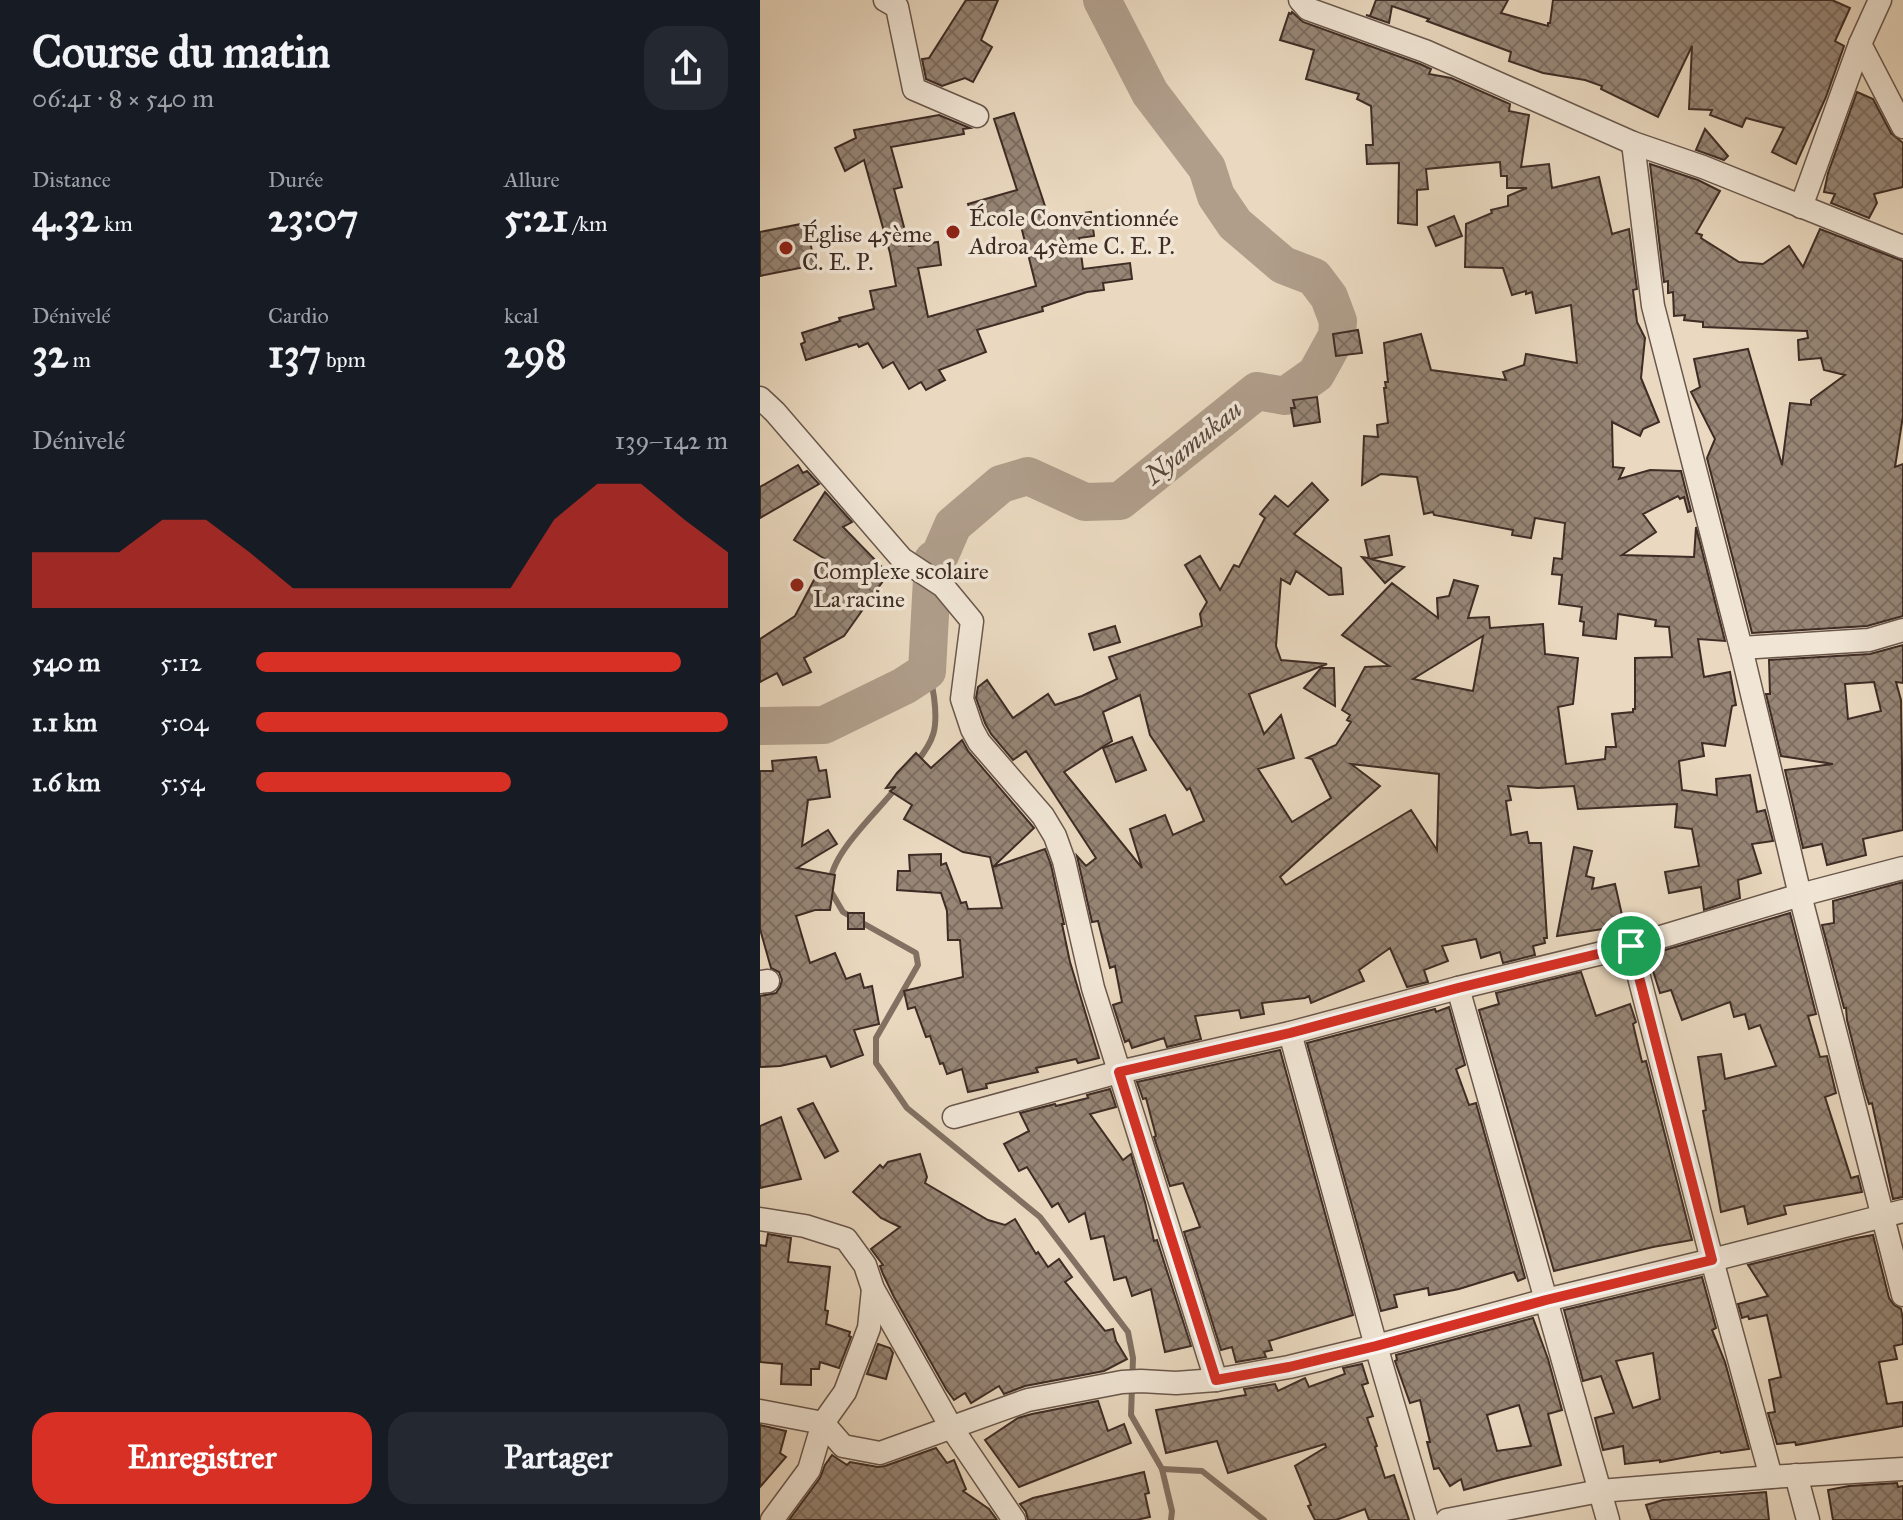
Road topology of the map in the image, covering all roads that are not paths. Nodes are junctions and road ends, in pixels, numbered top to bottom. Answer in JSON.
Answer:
{"nodes":[{"id":1,"x":885,"y":0,"type":"edge"},
{"id":2,"x":1300,"y":0,"type":"edge"},
{"id":3,"x":1880,"y":0,"type":"edge"},
{"id":4,"x":1860,"y":44,"type":"junction"},
{"id":5,"x":977,"y":116,"type":"dead end"},
{"id":6,"x":1903,"y":127,"type":"edge"},
{"id":7,"x":1633,"y":143,"type":"junction"},
{"id":8,"x":1801,"y":207,"type":"junction"},
{"id":9,"x":1903,"y":247,"type":"edge"},
{"id":10,"x":760,"y":398,"type":"edge"},
{"id":11,"x":1903,"y":630,"type":"edge"},
{"id":12,"x":1741,"y":648,"type":"junction"},
{"id":13,"x":1903,"y":868,"type":"edge"},
{"id":14,"x":1800,"y":895,"type":"junction"},
{"id":15,"x":1631,"y":946,"type":"junction"},
{"id":16,"x":1458,"y":988,"type":"junction"},
{"id":17,"x":1290,"y":1033,"type":"junction"},
{"id":18,"x":1119,"y":1072,"type":"junction"},
{"id":19,"x":954,"y":1117,"type":"dead end"},
{"id":20,"x":1893,"y":1213,"type":"edge"},
{"id":21,"x":760,"y":1219,"type":"edge"},
{"id":22,"x":1712,"y":1260,"type":"junction"},
{"id":23,"x":873,"y":1289,"type":"junction"},
{"id":24,"x":1903,"y":1295,"type":"edge"},
{"id":25,"x":1546,"y":1300,"type":"junction"},
{"id":26,"x":1376,"y":1346,"type":"junction"},
{"id":27,"x":1216,"y":1380,"type":"junction"},
{"id":28,"x":760,"y":1411,"type":"edge"},
{"id":29,"x":823,"y":1423,"type":"junction"},
{"id":30,"x":951,"y":1427,"type":"junction"},
{"id":31,"x":1903,"y":1469,"type":"edge"},
{"id":32,"x":1796,"y":1475,"type":"junction"},
{"id":33,"x":1771,"y":1477,"type":"junction"},
{"id":34,"x":1600,"y":1491,"type":"junction"},
{"id":35,"x":1012,"y":1519,"type":"edge"},
{"id":36,"x":772,"y":1520,"type":"edge"},
{"id":37,"x":1427,"y":1520,"type":"edge"},
{"id":38,"x":1447,"y":1520,"type":"edge"},
{"id":39,"x":1608,"y":1520,"type":"edge"},
{"id":40,"x":1808,"y":1520,"type":"edge"}],
"edges":[{"from":1,"to":5,"type":"street"},
{"from":2,"to":7,"type":"street"},
{"from":3,"to":4,"type":"street"},
{"from":4,"to":6,"type":"street"},
{"from":4,"to":8,"type":"street"},
{"from":7,"to":8,"type":"street"},
{"from":7,"to":12,"type":"street"},
{"from":8,"to":9,"type":"street"},
{"from":10,"to":18,"type":"street"},
{"from":11,"to":12,"type":"street"},
{"from":12,"to":14,"type":"street"},
{"from":13,"to":14,"type":"street"},
{"from":14,"to":15,"type":"street"},
{"from":14,"to":20,"type":"street"},
{"from":15,"to":16,"type":"street"},
{"from":15,"to":22,"type":"street"},
{"from":16,"to":17,"type":"street"},
{"from":16,"to":25,"type":"street"},
{"from":17,"to":18,"type":"street"},
{"from":17,"to":26,"type":"street"},
{"from":18,"to":19,"type":"street"},
{"from":18,"to":27,"type":"street"},
{"from":20,"to":22,"type":"street"},
{"from":20,"to":24,"type":"street"},
{"from":21,"to":23,"type":"street"},
{"from":22,"to":25,"type":"street"},
{"from":22,"to":33,"type":"street"},
{"from":23,"to":29,"type":"street"},
{"from":23,"to":30,"type":"street"},
{"from":25,"to":26,"type":"street"},
{"from":25,"to":34,"type":"street"},
{"from":26,"to":27,"type":"street"},
{"from":26,"to":37,"type":"street"},
{"from":27,"to":30,"type":"street"},
{"from":28,"to":29,"type":"street"},
{"from":29,"to":30,"type":"street"},
{"from":29,"to":36,"type":"street"},
{"from":30,"to":35,"type":"street"},
{"from":31,"to":32,"type":"street"},
{"from":32,"to":33,"type":"street"},
{"from":32,"to":40,"type":"street"},
{"from":33,"to":34,"type":"street"},
{"from":34,"to":38,"type":"street"},
{"from":34,"to":39,"type":"street"}]}
